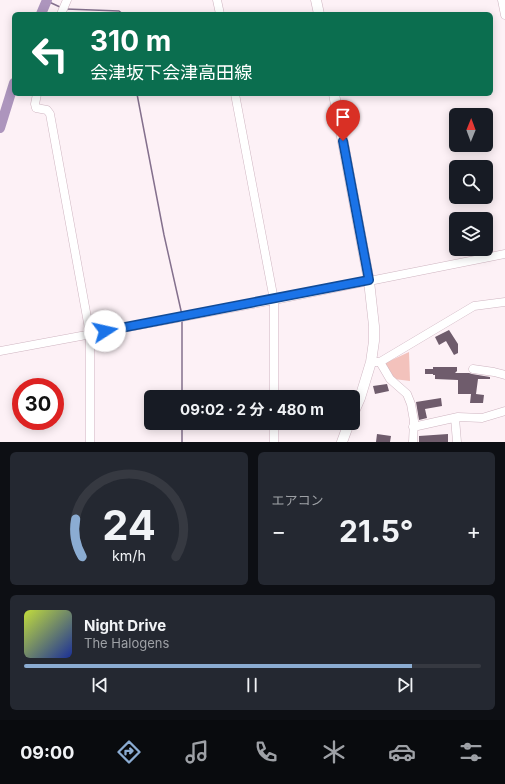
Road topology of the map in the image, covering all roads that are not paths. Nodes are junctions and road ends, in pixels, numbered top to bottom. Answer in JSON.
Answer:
{"nodes":[{"id":1,"x":67,"y":0,"type":"edge"},
{"id":2,"x":217,"y":0,"type":"edge"},
{"id":3,"x":316,"y":0,"type":"edge"},
{"id":4,"x":502,"y":0,"type":"edge"},
{"id":5,"x":62,"y":12,"type":"edge"},
{"id":6,"x":220,"y":12,"type":"edge"},
{"id":7,"x":319,"y":12,"type":"edge"},
{"id":8,"x":505,"y":15,"type":"edge"},
{"id":9,"x":37,"y":96,"type":"edge"},
{"id":10,"x":235,"y":96,"type":"edge"},
{"id":11,"x":334,"y":96,"type":"edge"},
{"id":12,"x":505,"y":254,"type":"edge"},
{"id":13,"x":369,"y":280,"type":"junction"},
{"id":14,"x":274,"y":300,"type":"junction"},
{"id":15,"x":505,"y":302,"type":"edge"},
{"id":16,"x":90,"y":334,"type":"junction"},
{"id":17,"x":0,"y":351,"type":"edge"},
{"id":18,"x":375,"y":362,"type":"junction"},
{"id":19,"x":473,"y":369,"type":"dead end"},
{"id":20,"x":505,"y":375,"type":"edge"},
{"id":21,"x":274,"y":390,"type":"edge"},
{"id":22,"x":360,"y":398,"type":"edge"},
{"id":23,"x":505,"y":411,"type":"edge"},
{"id":24,"x":456,"y":418,"type":"junction"},
{"id":25,"x":413,"y":427,"type":"junction"},
{"id":26,"x":274,"y":430,"type":"edge"},
{"id":27,"x":346,"y":430,"type":"edge"},
{"id":28,"x":90,"y":442,"type":"edge"},
{"id":29,"x":274,"y":442,"type":"edge"},
{"id":30,"x":342,"y":442,"type":"edge"},
{"id":31,"x":413,"y":442,"type":"edge"},
{"id":32,"x":457,"y":442,"type":"edge"}],
"edges":[{"from":1,"to":5,"type":"street"},
{"from":2,"to":6,"type":"street"},
{"from":3,"to":7,"type":"main road"},
{"from":4,"to":8,"type":"street"},
{"from":9,"to":16,"type":"street"},
{"from":10,"to":14,"type":"street"},
{"from":11,"to":13,"type":"main road"},
{"from":12,"to":13,"type":"street"},
{"from":13,"to":14,"type":"street"},
{"from":13,"to":18,"type":"main road"},
{"from":14,"to":16,"type":"street"},
{"from":14,"to":21,"type":"street"},
{"from":15,"to":18,"type":"street"},
{"from":16,"to":17,"type":"street"},
{"from":16,"to":28,"type":"street"},
{"from":18,"to":22,"type":"main road"},
{"from":18,"to":25,"type":"street"},
{"from":19,"to":20,"type":"street"},
{"from":23,"to":24,"type":"street"},
{"from":24,"to":25,"type":"street"},
{"from":24,"to":32,"type":"street"},
{"from":25,"to":31,"type":"street"},
{"from":26,"to":29,"type":"street"},
{"from":27,"to":30,"type":"main road"}]}
